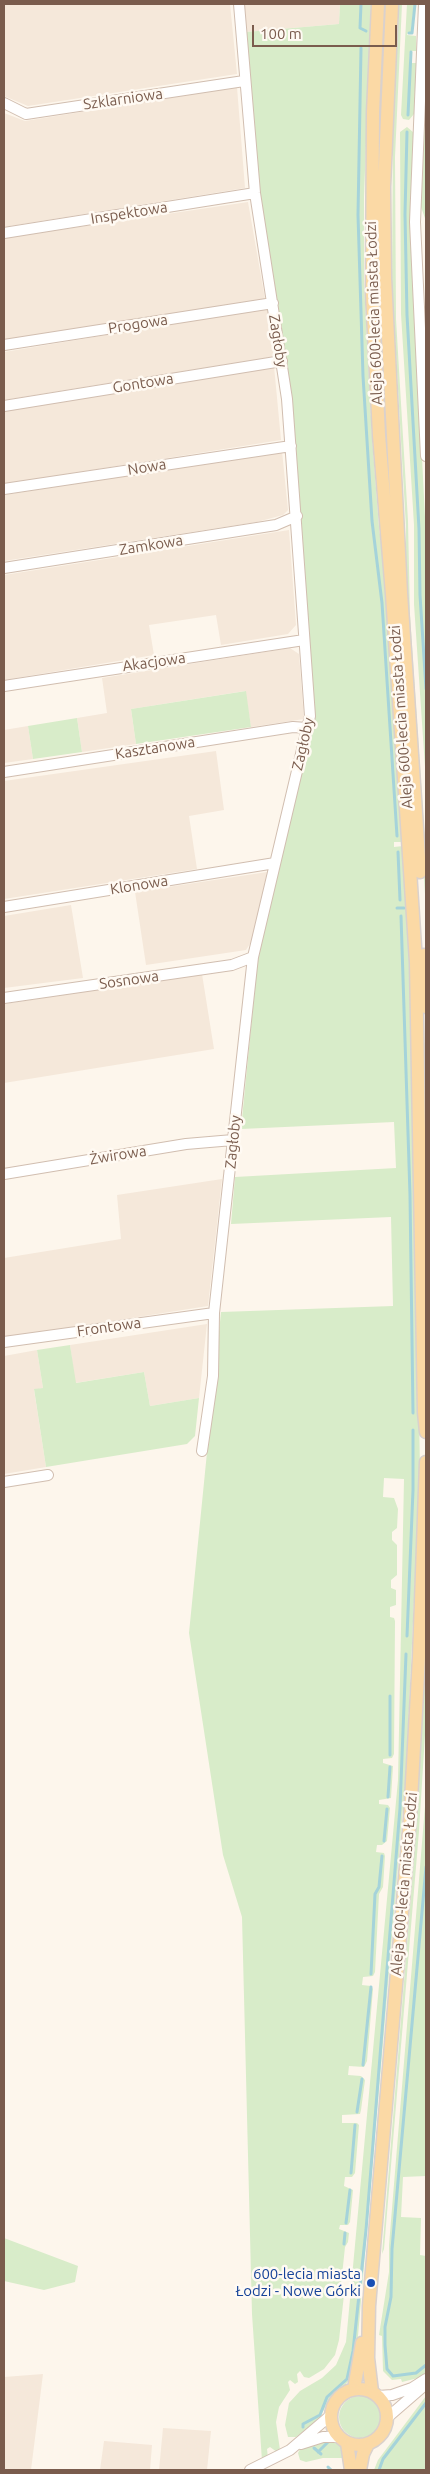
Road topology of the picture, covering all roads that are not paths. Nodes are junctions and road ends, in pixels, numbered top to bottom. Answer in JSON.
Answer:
{"nodes":[{"id":1,"x":239,"y":4,"type":"edge"},
{"id":2,"x":378,"y":4,"type":"edge"},
{"id":3,"x":392,"y":4,"type":"edge"},
{"id":4,"x":424,"y":4,"type":"edge"},
{"id":5,"x":244,"y":81,"type":"junction"},
{"id":6,"x":4,"y":103,"type":"edge"},
{"id":7,"x":255,"y":193,"type":"junction"},
{"id":8,"x":4,"y":233,"type":"edge"},
{"id":9,"x":272,"y":303,"type":"junction"},
{"id":10,"x":4,"y":345,"type":"edge"},
{"id":11,"x":282,"y":361,"type":"junction"},
{"id":12,"x":4,"y":406,"type":"edge"},
{"id":13,"x":291,"y":446,"type":"junction"},
{"id":14,"x":426,"y":456,"type":"edge"},
{"id":15,"x":4,"y":489,"type":"edge"},
{"id":16,"x":297,"y":516,"type":"junction"},
{"id":17,"x":4,"y":568,"type":"edge"},
{"id":18,"x":304,"y":640,"type":"junction"},
{"id":19,"x":4,"y":686,"type":"edge"},
{"id":20,"x":307,"y":728,"type":"junction"},
{"id":21,"x":4,"y":772,"type":"edge"},
{"id":22,"x":275,"y":863,"type":"junction"},
{"id":23,"x":4,"y":907,"type":"edge"},
{"id":24,"x":253,"y":957,"type":"junction"},
{"id":25,"x":4,"y":998,"type":"edge"},
{"id":26,"x":426,"y":1007,"type":"edge"},
{"id":27,"x":233,"y":1140,"type":"junction"},
{"id":28,"x":4,"y":1174,"type":"edge"},
{"id":29,"x":424,"y":1230,"type":"edge"},
{"id":30,"x":214,"y":1313,"type":"junction"},
{"id":31,"x":4,"y":1342,"type":"edge"},
{"id":32,"x":426,"y":1432,"type":"edge"},
{"id":33,"x":202,"y":1450,"type":"dead end"},
{"id":34,"x":426,"y":1462,"type":"edge"},
{"id":35,"x":48,"y":1475,"type":"dead end"},
{"id":36,"x":4,"y":1482,"type":"edge"},
{"id":37,"x":369,"y":2306,"type":"junction"},
{"id":38,"x":426,"y":2381,"type":"edge"},
{"id":39,"x":354,"y":2389,"type":"junction"},
{"id":40,"x":375,"y":2394,"type":"junction"},
{"id":41,"x":331,"y":2415,"type":"junction"},
{"id":42,"x":388,"y":2417,"type":"junction"},
{"id":43,"x":343,"y":2440,"type":"junction"},
{"id":44,"x":368,"y":2444,"type":"junction"},
{"id":45,"x":296,"y":2446,"type":"junction"},
{"id":46,"x":250,"y":2470,"type":"edge"},
{"id":47,"x":351,"y":2470,"type":"edge"},
{"id":48,"x":360,"y":2470,"type":"edge"}],
"edges":[{"from":1,"to":5,"type":"street","name":"Zagłoby"},
{"from":2,"to":29,"type":"main road","name":"Aleja 600-lecia miasta Łodzi"},
{"from":3,"to":26,"type":"main road","name":"Aleja 600-lecia miasta Łodzi"},
{"from":4,"to":14,"type":"street"},
{"from":5,"to":6,"type":"street","name":"Szklarniowa"},
{"from":5,"to":7,"type":"street","name":"Zagłoby"},
{"from":7,"to":8,"type":"street","name":"Inspektowa"},
{"from":7,"to":9,"type":"street","name":"Zagłoby"},
{"from":9,"to":10,"type":"street","name":"Progowa"},
{"from":9,"to":11,"type":"street","name":"Zagłoby"},
{"from":11,"to":12,"type":"street","name":"Gontowa"},
{"from":11,"to":13,"type":"street","name":"Zagłoby"},
{"from":13,"to":15,"type":"street","name":"Nowa"},
{"from":13,"to":16,"type":"street","name":"Zagłoby"},
{"from":16,"to":17,"type":"street","name":"Zamkowa"},
{"from":16,"to":18,"type":"street","name":"Zagłoby"},
{"from":18,"to":19,"type":"street","name":"Akacjowa"},
{"from":18,"to":20,"type":"street","name":"Zagłoby"},
{"from":20,"to":21,"type":"street","name":"Kasztanowa"},
{"from":20,"to":22,"type":"street","name":"Zagłoby"},
{"from":22,"to":23,"type":"street","name":"Klonowa"},
{"from":22,"to":24,"type":"street","name":"Zagłoby"},
{"from":24,"to":25,"type":"street","name":"Sosnowa"},
{"from":24,"to":27,"type":"street","name":"Zagłoby"},
{"from":27,"to":28,"type":"street","name":"Żwirowa"},
{"from":27,"to":30,"type":"street","name":"Zagłoby"},
{"from":29,"to":32,"type":"main road","name":"Aleja 600-lecia miasta Łodzi"},
{"from":30,"to":31,"type":"street","name":"Frontowa"},
{"from":30,"to":33,"type":"street","name":"Zagłoby"},
{"from":34,"to":37,"type":"main road","name":"Aleja 600-lecia miasta Łodzi"},
{"from":35,"to":36,"type":"street"},
{"from":37,"to":39,"type":"main road","name":"Aleja 600-lecia miasta Łodzi"},
{"from":37,"to":40,"type":"main road","name":"Aleja 600-lecia miasta Łodzi"},
{"from":38,"to":40,"type":"street"},
{"from":38,"to":42,"type":"street"},
{"from":39,"to":40,"type":"main road"},
{"from":39,"to":41,"type":"main road"},
{"from":40,"to":42,"type":"main road"},
{"from":41,"to":43,"type":"main road"},
{"from":41,"to":45,"type":"street"},
{"from":42,"to":44,"type":"main road"},
{"from":43,"to":44,"type":"main road"},
{"from":43,"to":45,"type":"street"},
{"from":43,"to":47,"type":"main road"},
{"from":44,"to":48,"type":"main road"},
{"from":45,"to":46,"type":"street"}]}
